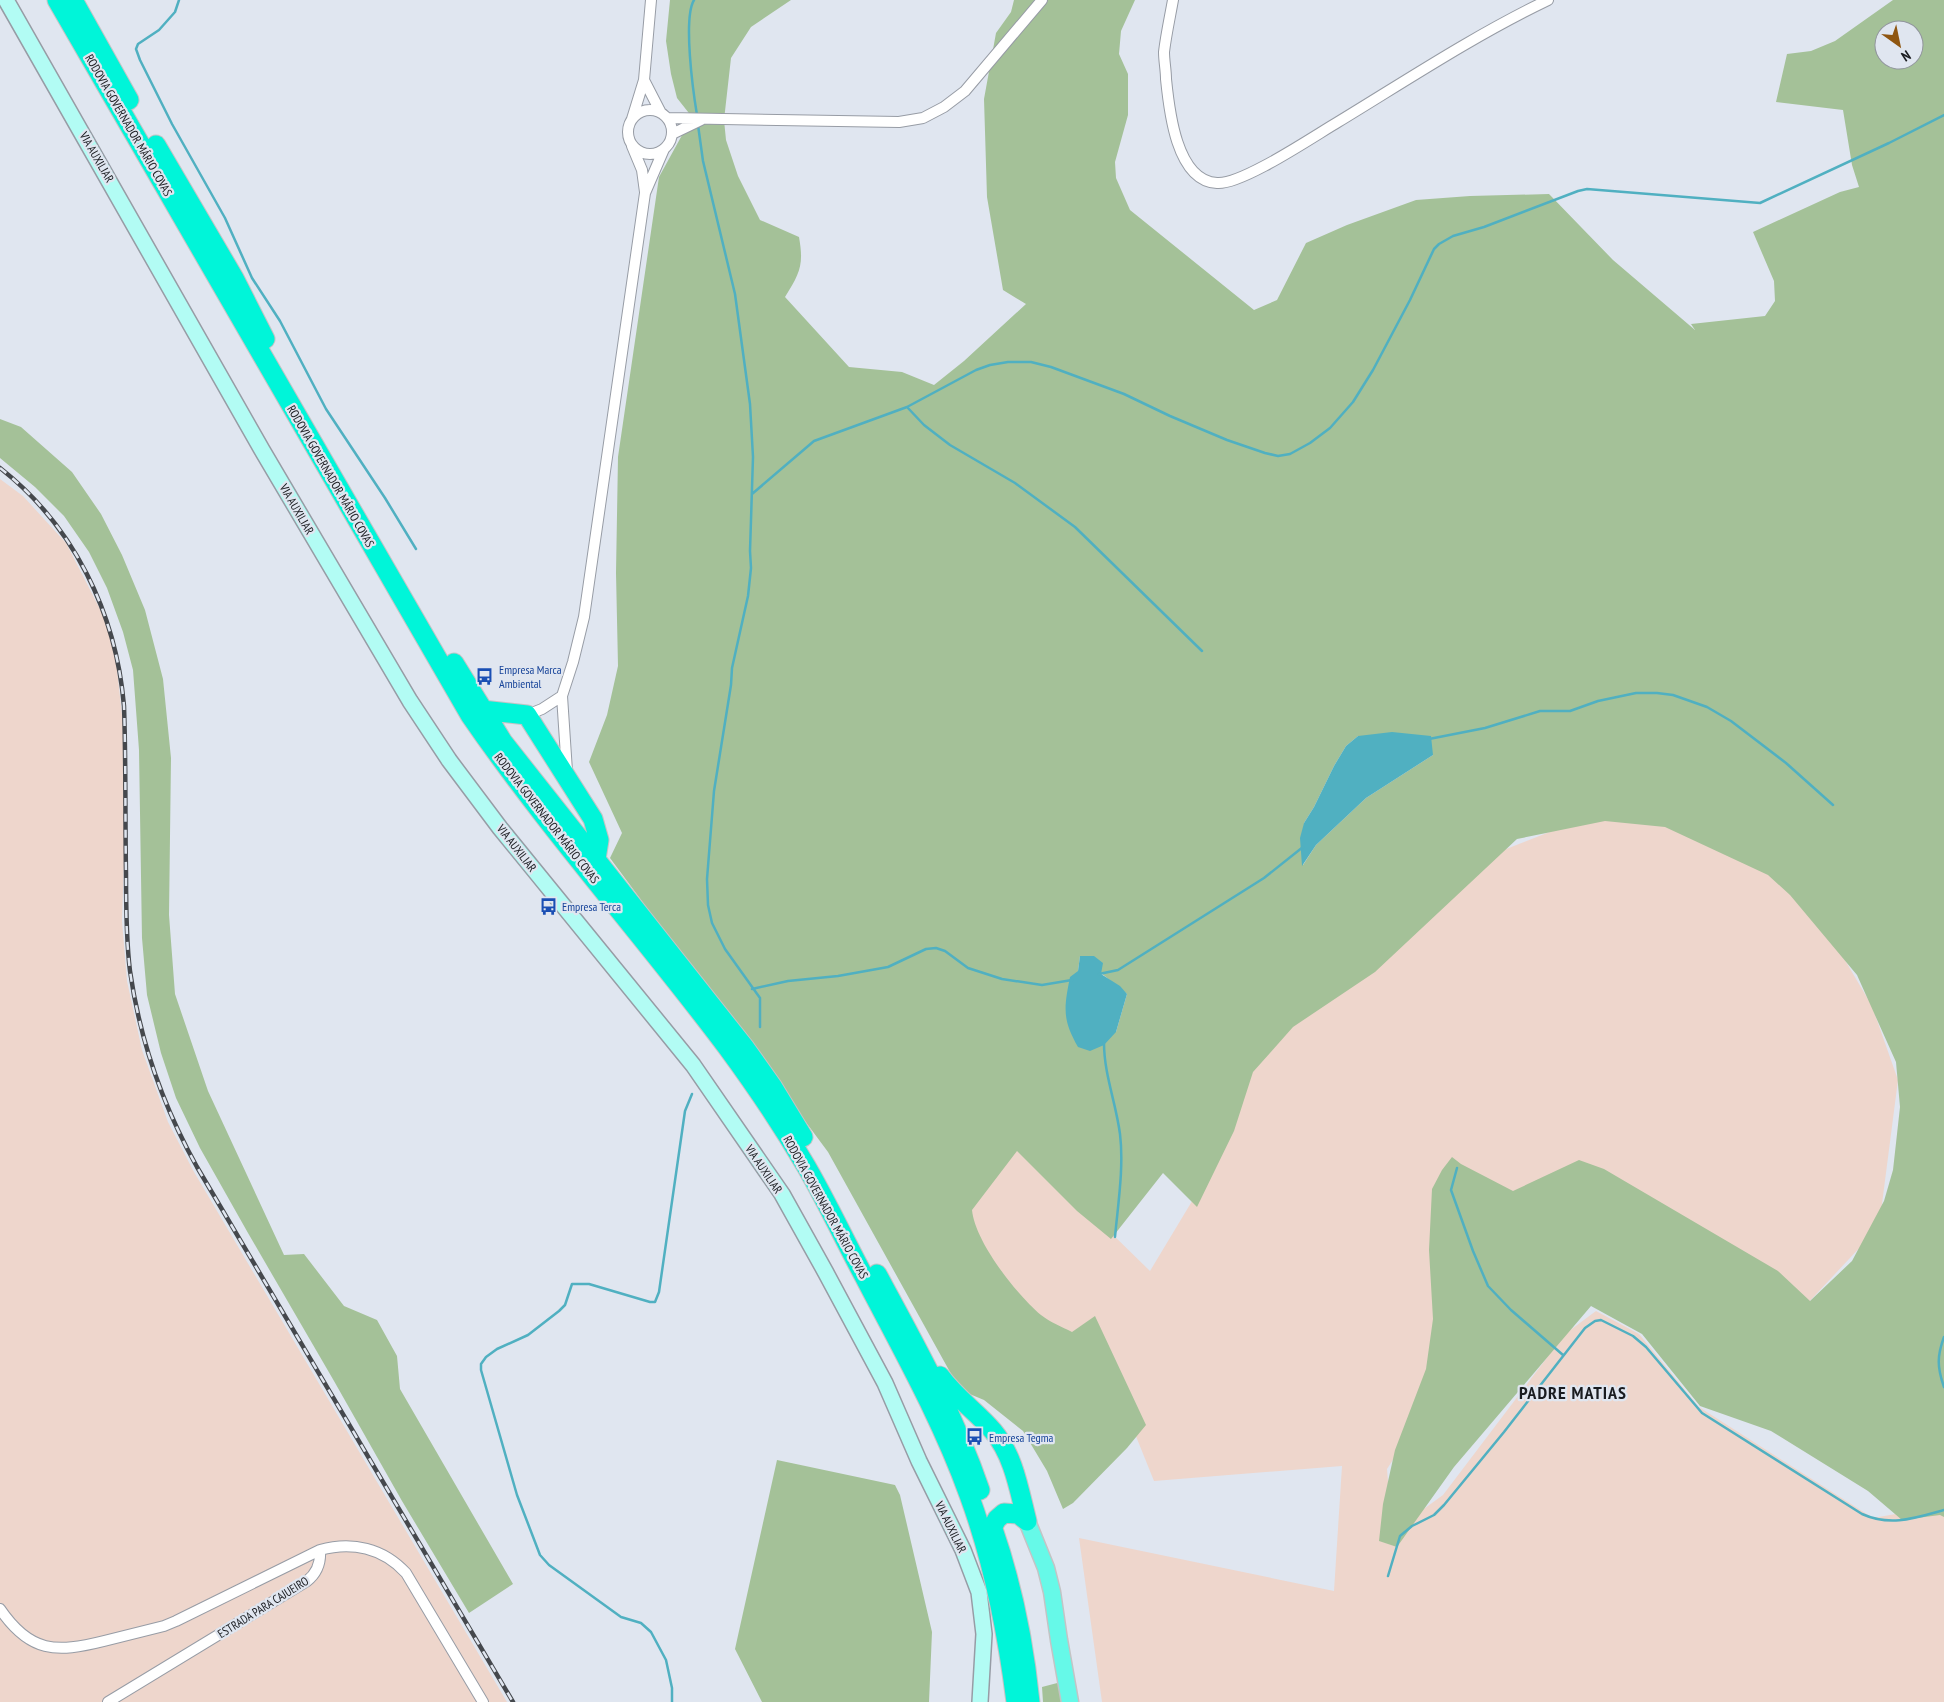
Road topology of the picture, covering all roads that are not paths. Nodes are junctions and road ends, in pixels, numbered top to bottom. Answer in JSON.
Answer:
{"nodes":[{"id":1,"x":6,"y":0,"type":"edge"},
{"id":2,"x":57,"y":0,"type":"edge"},
{"id":3,"x":73,"y":0,"type":"edge"},
{"id":4,"x":651,"y":0,"type":"edge"},
{"id":5,"x":1042,"y":0,"type":"edge"},
{"id":6,"x":1173,"y":0,"type":"edge"},
{"id":7,"x":1548,"y":0,"type":"edge"},
{"id":8,"x":644,"y":80,"type":"junction"},
{"id":9,"x":664,"y":115,"type":"junction"},
{"id":10,"x":702,"y":120,"type":"junction"},
{"id":11,"x":631,"y":121,"type":"junction"},
{"id":12,"x":672,"y":134,"type":"junction"},
{"id":13,"x":629,"y":137,"type":"junction"},
{"id":14,"x":664,"y":149,"type":"junction"},
{"id":15,"x":645,"y":193,"type":"junction"},
{"id":16,"x":562,"y":696,"type":"junction"},
{"id":17,"x":482,"y":710,"type":"junction"},
{"id":18,"x":527,"y":714,"type":"junction"},
{"id":19,"x":567,"y":776,"type":"junction"},
{"id":20,"x":596,"y":859,"type":"junction"},
{"id":21,"x":910,"y":1335,"type":"junction"},
{"id":22,"x":1027,"y":1521,"type":"junction"},
{"id":23,"x":992,"y":1528,"type":"junction"},
{"id":24,"x":320,"y":1550,"type":"junction"},
{"id":25,"x":0,"y":1609,"type":"edge"},
{"id":26,"x":108,"y":1702,"type":"edge"},
{"id":27,"x":483,"y":1702,"type":"edge"},
{"id":28,"x":980,"y":1702,"type":"edge"},
{"id":29,"x":1016,"y":1702,"type":"edge"},
{"id":30,"x":1030,"y":1702,"type":"edge"},
{"id":31,"x":1070,"y":1702,"type":"edge"}],
"edges":[{"from":1,"to":28,"type":"street","name":"VIA AUXILIAR"},
{"from":2,"to":29,"type":"highway","name":"RODOVIA GOVERNADOR MÁRIO COVAS"},
{"from":3,"to":17,"type":"highway","name":"RODOVIA GOVERNADOR MÁRIO COVAS"},
{"from":4,"to":8,"type":"street"},
{"from":5,"to":10,"type":"street"},
{"from":6,"to":7,"type":"street"},
{"from":8,"to":9,"type":"street"},
{"from":8,"to":11,"type":"street"},
{"from":9,"to":10,"type":"street"},
{"from":9,"to":11,"type":"street"},
{"from":9,"to":12,"type":"street"},
{"from":10,"to":12,"type":"street"},
{"from":11,"to":13,"type":"street"},
{"from":12,"to":14,"type":"street"},
{"from":13,"to":14,"type":"street"},
{"from":13,"to":15,"type":"street"},
{"from":14,"to":15,"type":"street"},
{"from":15,"to":16,"type":"street"},
{"from":16,"to":18,"type":"street"},
{"from":16,"to":19,"type":"street"},
{"from":17,"to":18,"type":"highway"},
{"from":17,"to":20,"type":"highway","name":"RODOVIA GOVERNADOR MÁRIO COVAS"},
{"from":18,"to":19,"type":"highway"},
{"from":19,"to":20,"type":"highway"},
{"from":20,"to":21,"type":"highway","name":"RODOVIA GOVERNADOR MÁRIO COVAS"},
{"from":21,"to":22,"type":"highway"},
{"from":21,"to":23,"type":"highway","name":"RODOVIA GOVERNADOR MÁRIO COVAS"},
{"from":22,"to":23,"type":"highway"},
{"from":22,"to":31,"type":"main road"},
{"from":23,"to":30,"type":"highway","name":"RODOVIA GOVERNADOR MÁRIO COVAS"},
{"from":24,"to":25,"type":"street"},
{"from":24,"to":26,"type":"street","name":"ESTRADA PARA CAJUEIRO"},
{"from":24,"to":27,"type":"street"}]}
